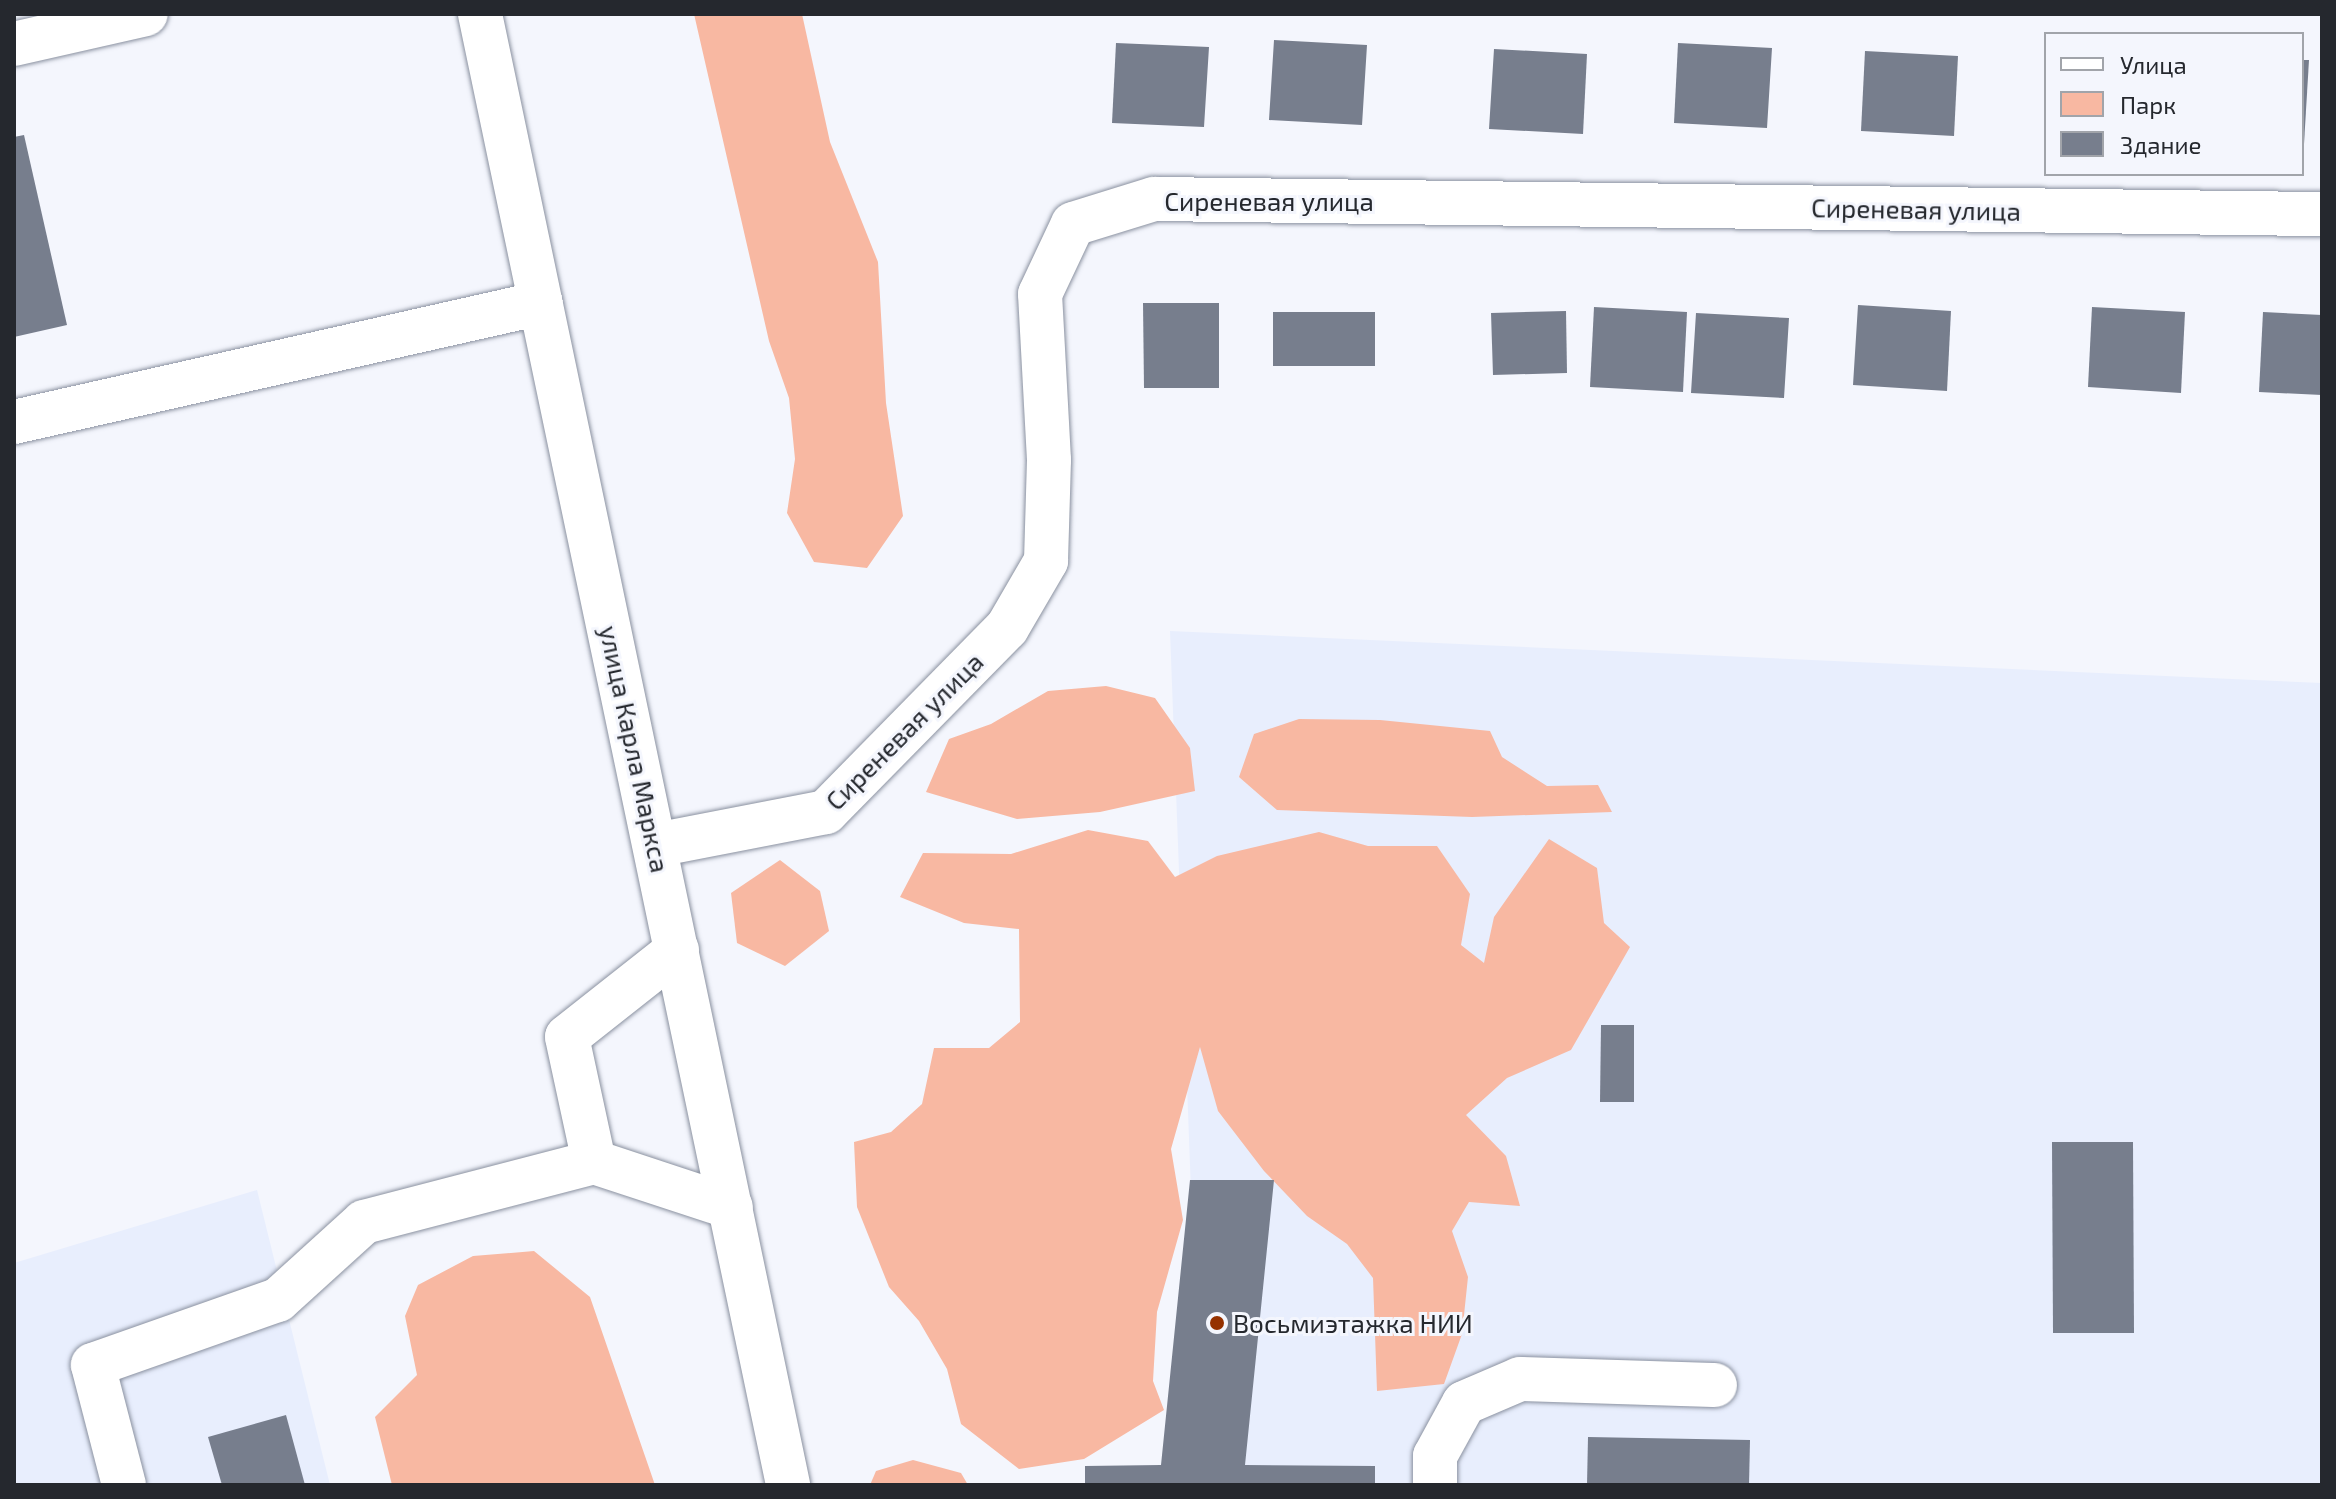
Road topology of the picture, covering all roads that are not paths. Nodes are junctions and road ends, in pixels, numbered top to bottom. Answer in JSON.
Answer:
{"nodes":[{"id":1,"x":146,"y":14,"type":"edge"},
{"id":2,"x":480,"y":14,"type":"edge"},
{"id":3,"x":14,"y":44,"type":"edge"},
{"id":4,"x":2322,"y":214,"type":"edge"},
{"id":5,"x":541,"y":303,"type":"junction"},
{"id":6,"x":14,"y":422,"type":"edge"},
{"id":7,"x":656,"y":845,"type":"junction"},
{"id":8,"x":677,"y":950,"type":"junction"},
{"id":9,"x":594,"y":1162,"type":"junction"},
{"id":10,"x":731,"y":1207,"type":"junction"},
{"id":11,"x":1715,"y":1385,"type":"dead end"},
{"id":12,"x":124,"y":1485,"type":"edge"},
{"id":13,"x":788,"y":1485,"type":"edge"},
{"id":14,"x":1435,"y":1485,"type":"edge"}],
"edges":[{"from":1,"to":3,"type":"street"},
{"from":2,"to":5,"type":"street","name":"улица Карла Маркса"},
{"from":4,"to":7,"type":"street","name":"Сиреневая улица"},
{"from":5,"to":6,"type":"street"},
{"from":5,"to":7,"type":"street","name":"улица Карла Маркса"},
{"from":7,"to":8,"type":"street","name":"улица Карла Маркса"},
{"from":8,"to":9,"type":"street"},
{"from":8,"to":10,"type":"street","name":"улица Карла Маркса"},
{"from":9,"to":10,"type":"street"},
{"from":9,"to":12,"type":"street"},
{"from":10,"to":13,"type":"street","name":"улица Карла Маркса"},
{"from":11,"to":14,"type":"street"}]}
